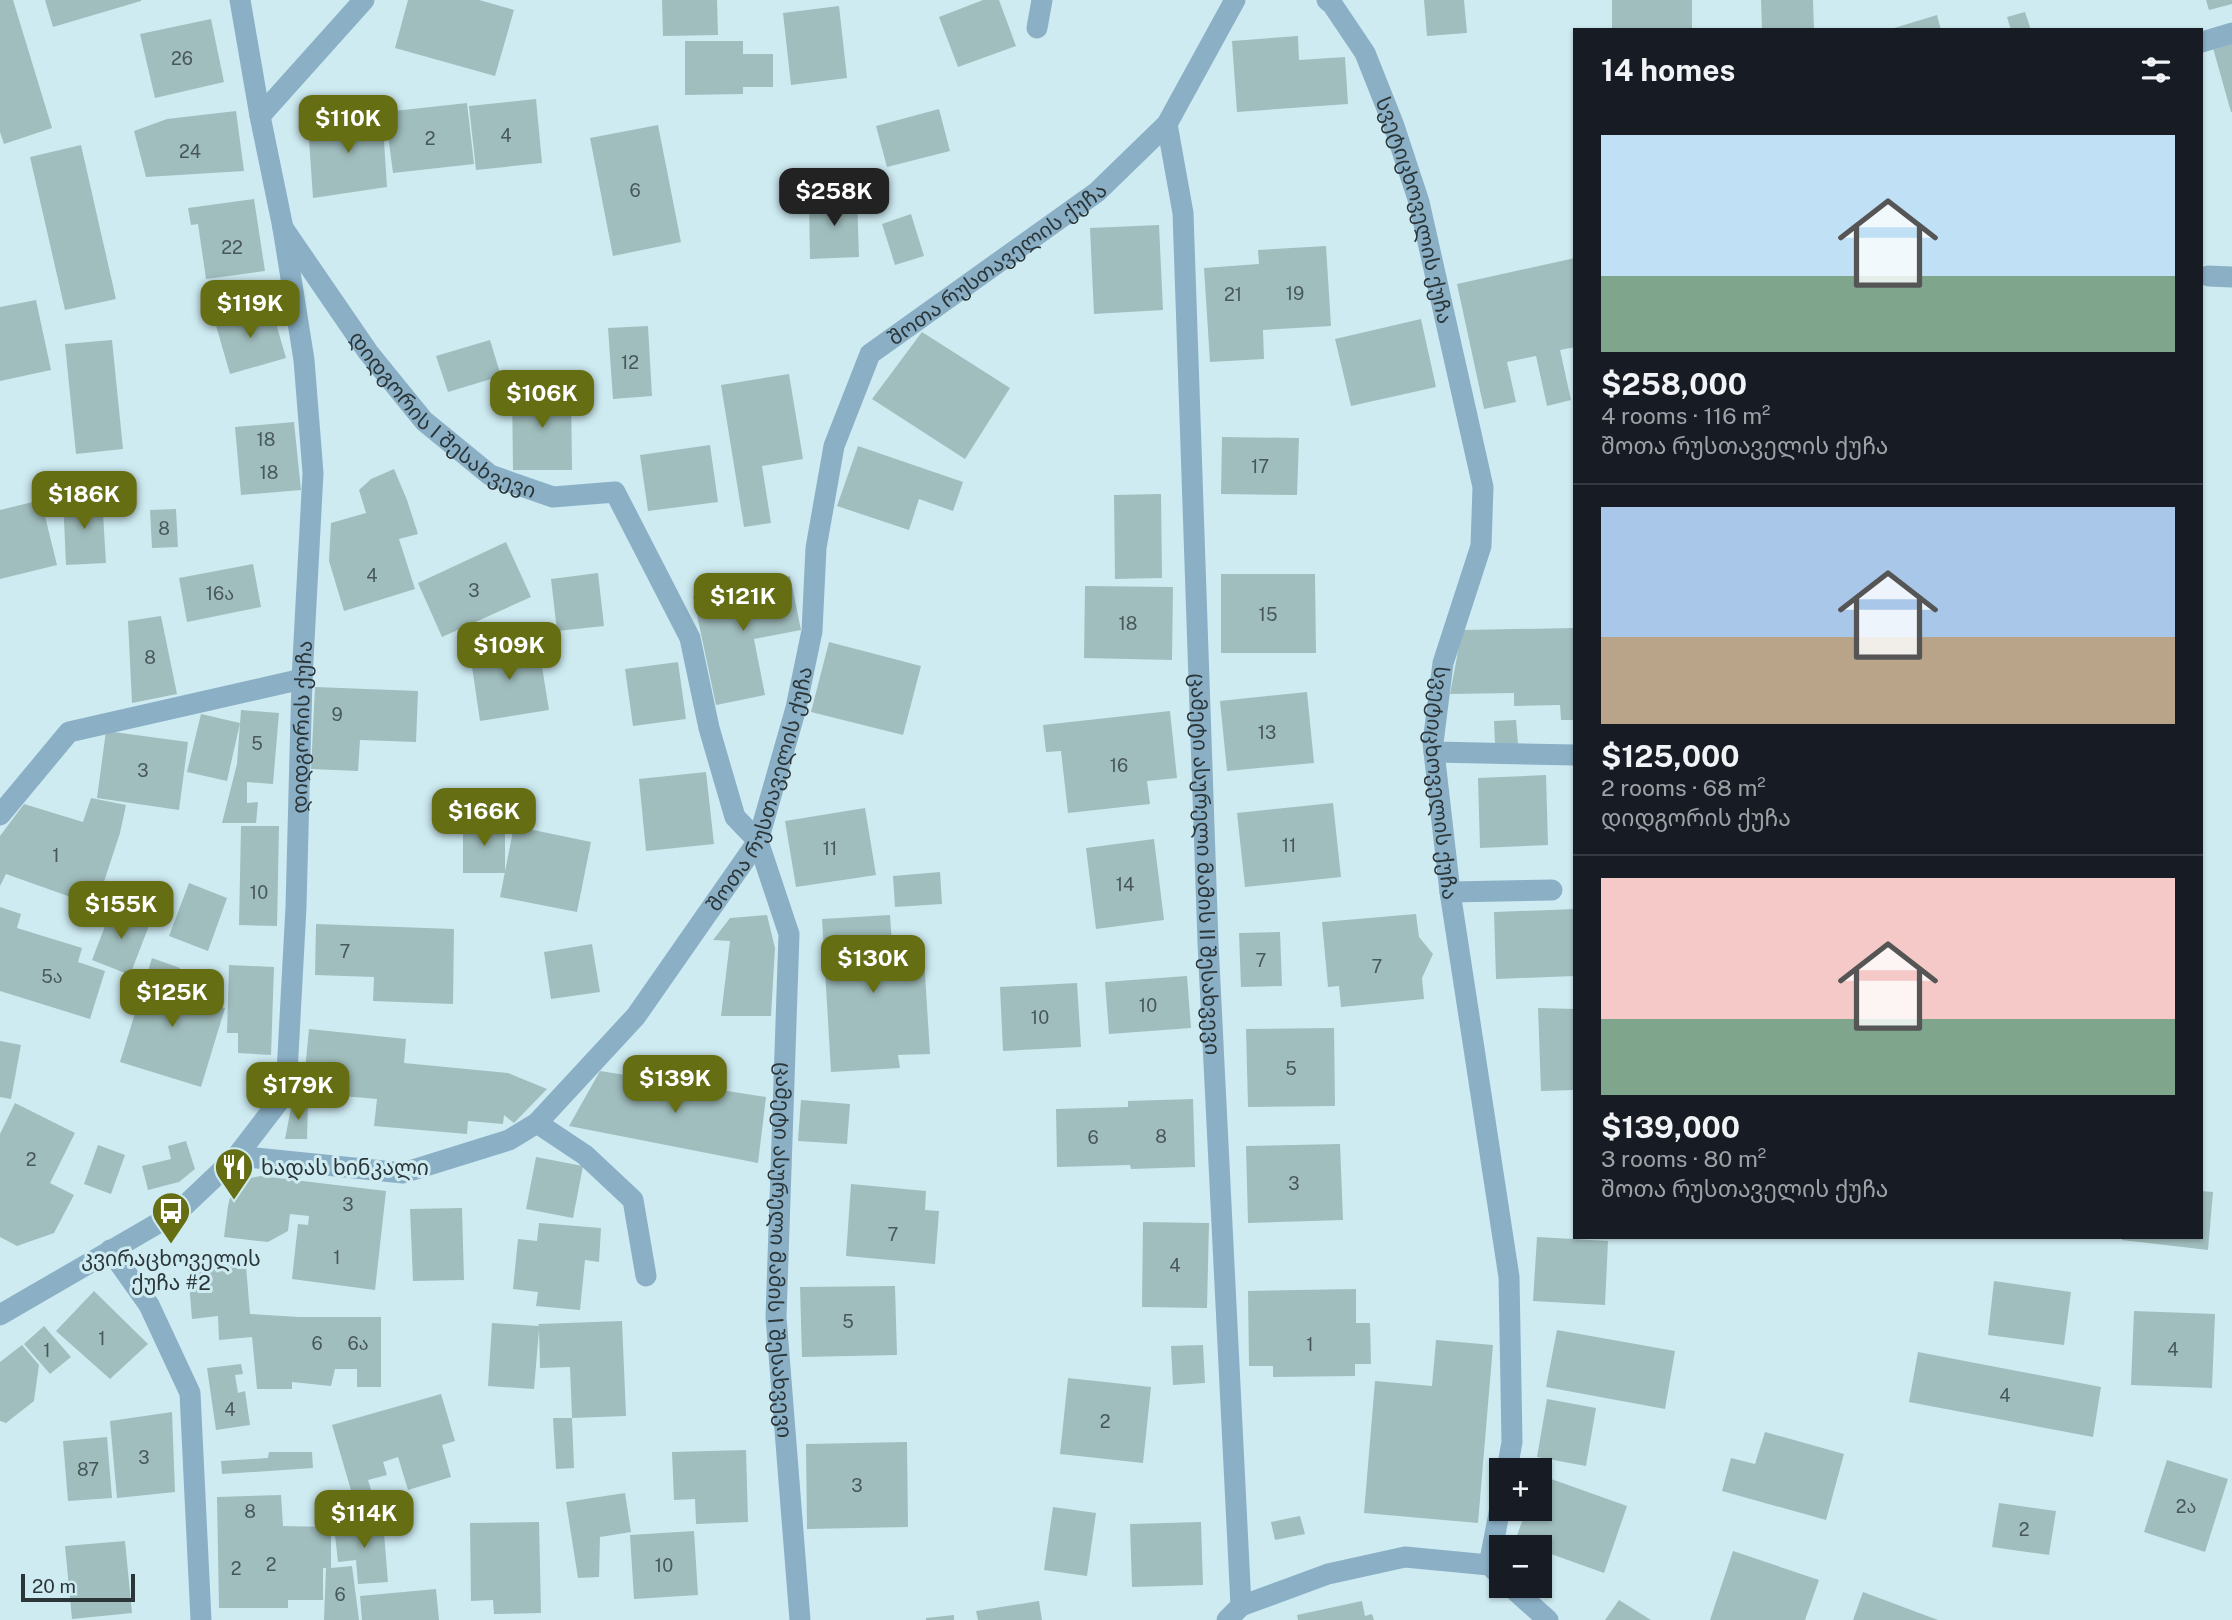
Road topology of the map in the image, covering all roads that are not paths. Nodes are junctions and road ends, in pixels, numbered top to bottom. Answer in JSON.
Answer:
{"nodes":[{"id":1,"x":240,"y":0,"type":"edge"},
{"id":2,"x":364,"y":0,"type":"edge"},
{"id":3,"x":1042,"y":0,"type":"edge"},
{"id":4,"x":1235,"y":0,"type":"edge"},
{"id":5,"x":1326,"y":0,"type":"edge"},
{"id":6,"x":1037,"y":28,"type":"dead end"},
{"id":7,"x":2232,"y":33,"type":"edge"},
{"id":8,"x":2203,"y":42,"type":"edge"},
{"id":9,"x":260,"y":116,"type":"junction"},
{"id":10,"x":1167,"y":124,"type":"junction"},
{"id":11,"x":283,"y":228,"type":"junction"},
{"id":12,"x":2208,"y":276,"type":"dead end"},
{"id":13,"x":2232,"y":277,"type":"edge"},
{"id":14,"x":302,"y":679,"type":"junction"},
{"id":15,"x":1434,"y":752,"type":"junction"},
{"id":16,"x":1573,"y":755,"type":"edge"},
{"id":17,"x":0,"y":815,"type":"edge"},
{"id":18,"x":758,"y":841,"type":"junction"},
{"id":19,"x":1552,"y":890,"type":"dead end"},
{"id":20,"x":1450,"y":892,"type":"junction"},
{"id":21,"x":537,"y":1123,"type":"junction"},
{"id":22,"x":237,"y":1156,"type":"junction"},
{"id":23,"x":110,"y":1250,"type":"junction"},
{"id":24,"x":646,"y":1276,"type":"dead end"},
{"id":25,"x":0,"y":1315,"type":"edge"},
{"id":26,"x":1509,"y":1458,"type":"edge"},
{"id":27,"x":1489,"y":1570,"type":"edge"},
{"id":28,"x":1522,"y":1598,"type":"edge"},
{"id":29,"x":1234,"y":1613,"type":"edge"},
{"id":30,"x":1542,"y":1617,"type":"edge"},
{"id":31,"x":201,"y":1620,"type":"edge"},
{"id":32,"x":800,"y":1620,"type":"edge"}],
"edges":[{"from":1,"to":9,"type":"street","name":"დიდგორის ქუჩა"},
{"from":2,"to":9,"type":"street"},
{"from":3,"to":6,"type":"street"},
{"from":4,"to":10,"type":"street","name":"შოთა რუსთაველის ქუჩა"},
{"from":5,"to":15,"type":"street","name":"სვეტიცხოველის ქუჩა"},
{"from":7,"to":8,"type":"street"},
{"from":9,"to":11,"type":"street","name":"დიდგორის ქუჩა"},
{"from":10,"to":18,"type":"street","name":"შოთა რუსთაველის ქუჩა"},
{"from":10,"to":29,"type":"street","name":"ცამეტი ასურელი მამის II შესახვევი"},
{"from":11,"to":14,"type":"street","name":"დიდგორის ქუჩა"},
{"from":11,"to":18,"type":"street","name":"დიდგორის I შესახვევი"},
{"from":12,"to":13,"type":"street"},
{"from":14,"to":17,"type":"street"},
{"from":14,"to":22,"type":"street","name":"დიდგორის ქუჩა"},
{"from":15,"to":16,"type":"street"},
{"from":15,"to":20,"type":"street","name":"სვეტიცხოველის ქუჩა"},
{"from":18,"to":21,"type":"street","name":"შოთა რუსთაველის ქუჩა"},
{"from":18,"to":32,"type":"street","name":"ცამეტი ასურელი მამის I შესახვევი"},
{"from":19,"to":20,"type":"street"},
{"from":20,"to":26,"type":"street","name":"სვეტიცხოველის ქუჩა"},
{"from":21,"to":22,"type":"street","name":"შოთა რუსთაველის ქუჩა"},
{"from":21,"to":24,"type":"street"},
{"from":22,"to":23,"type":"street","name":"დიდგორის ქუჩა"},
{"from":23,"to":25,"type":"street","name":"დიდგორის ქუჩა"},
{"from":23,"to":31,"type":"street"},
{"from":27,"to":29,"type":"street"},
{"from":28,"to":30,"type":"street"}]}
